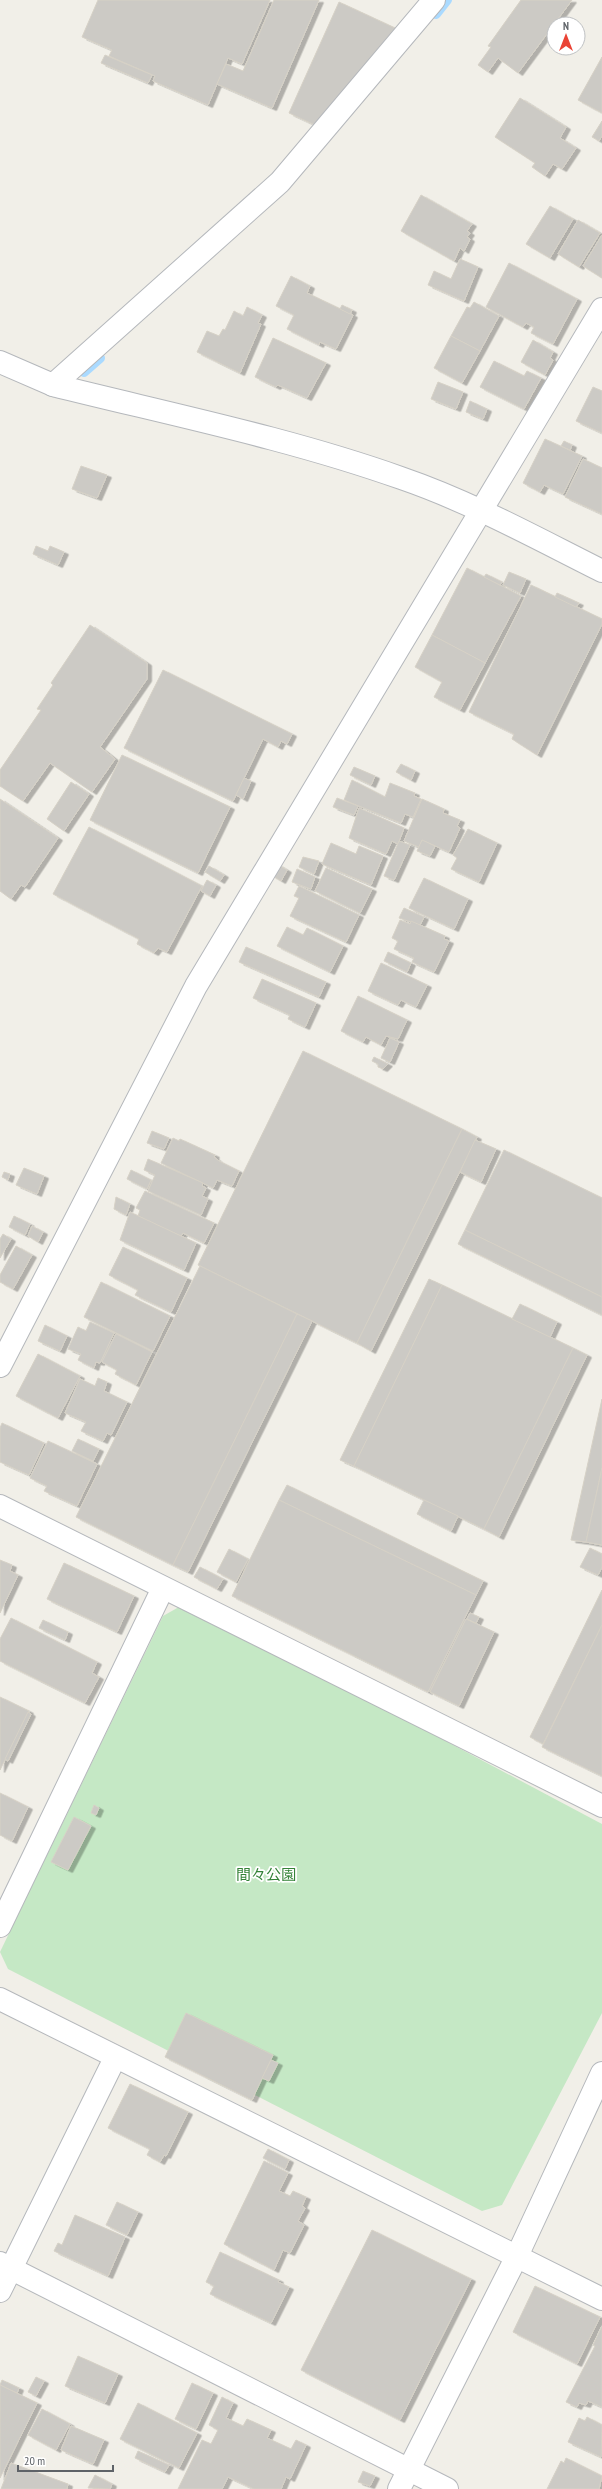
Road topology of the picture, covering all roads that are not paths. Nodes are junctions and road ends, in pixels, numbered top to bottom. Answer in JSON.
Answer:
{"nodes":[{"id":1,"x":434,"y":0,"type":"edge"},
{"id":2,"x":602,"y":309,"type":"edge"},
{"id":3,"x":0,"y":362,"type":"edge"},
{"id":4,"x":53,"y":385,"type":"junction"},
{"id":5,"x":482,"y":511,"type":"junction"},
{"id":6,"x":602,"y":571,"type":"edge"},
{"id":7,"x":0,"y":1366,"type":"edge"},
{"id":8,"x":0,"y":1506,"type":"edge"},
{"id":9,"x":163,"y":1588,"type":"junction"},
{"id":10,"x":602,"y":1806,"type":"edge"},
{"id":11,"x":0,"y":1926,"type":"edge"},
{"id":12,"x":0,"y":1999,"type":"edge"},
{"id":13,"x":115,"y":2058,"type":"junction"},
{"id":14,"x":602,"y":2073,"type":"edge"},
{"id":15,"x":517,"y":2256,"type":"junction"},
{"id":16,"x":5,"y":2266,"type":"edge"},
{"id":17,"x":0,"y":2291,"type":"edge"},
{"id":18,"x":602,"y":2299,"type":"edge"},
{"id":19,"x":404,"y":2480,"type":"edge"},
{"id":20,"x":447,"y":2489,"type":"edge"}],
"edges":[{"from":1,"to":4,"type":"street"},
{"from":2,"to":5,"type":"street"},
{"from":3,"to":4,"type":"street"},
{"from":4,"to":5,"type":"street"},
{"from":5,"to":6,"type":"street"},
{"from":5,"to":7,"type":"street"},
{"from":8,"to":9,"type":"street"},
{"from":9,"to":10,"type":"street"},
{"from":9,"to":11,"type":"street"},
{"from":12,"to":13,"type":"street"},
{"from":13,"to":15,"type":"street"},
{"from":13,"to":16,"type":"street"},
{"from":14,"to":15,"type":"street"},
{"from":15,"to":18,"type":"street"},
{"from":15,"to":19,"type":"street"},
{"from":16,"to":17,"type":"street"},
{"from":16,"to":19,"type":"street"},
{"from":19,"to":20,"type":"street"}]}
